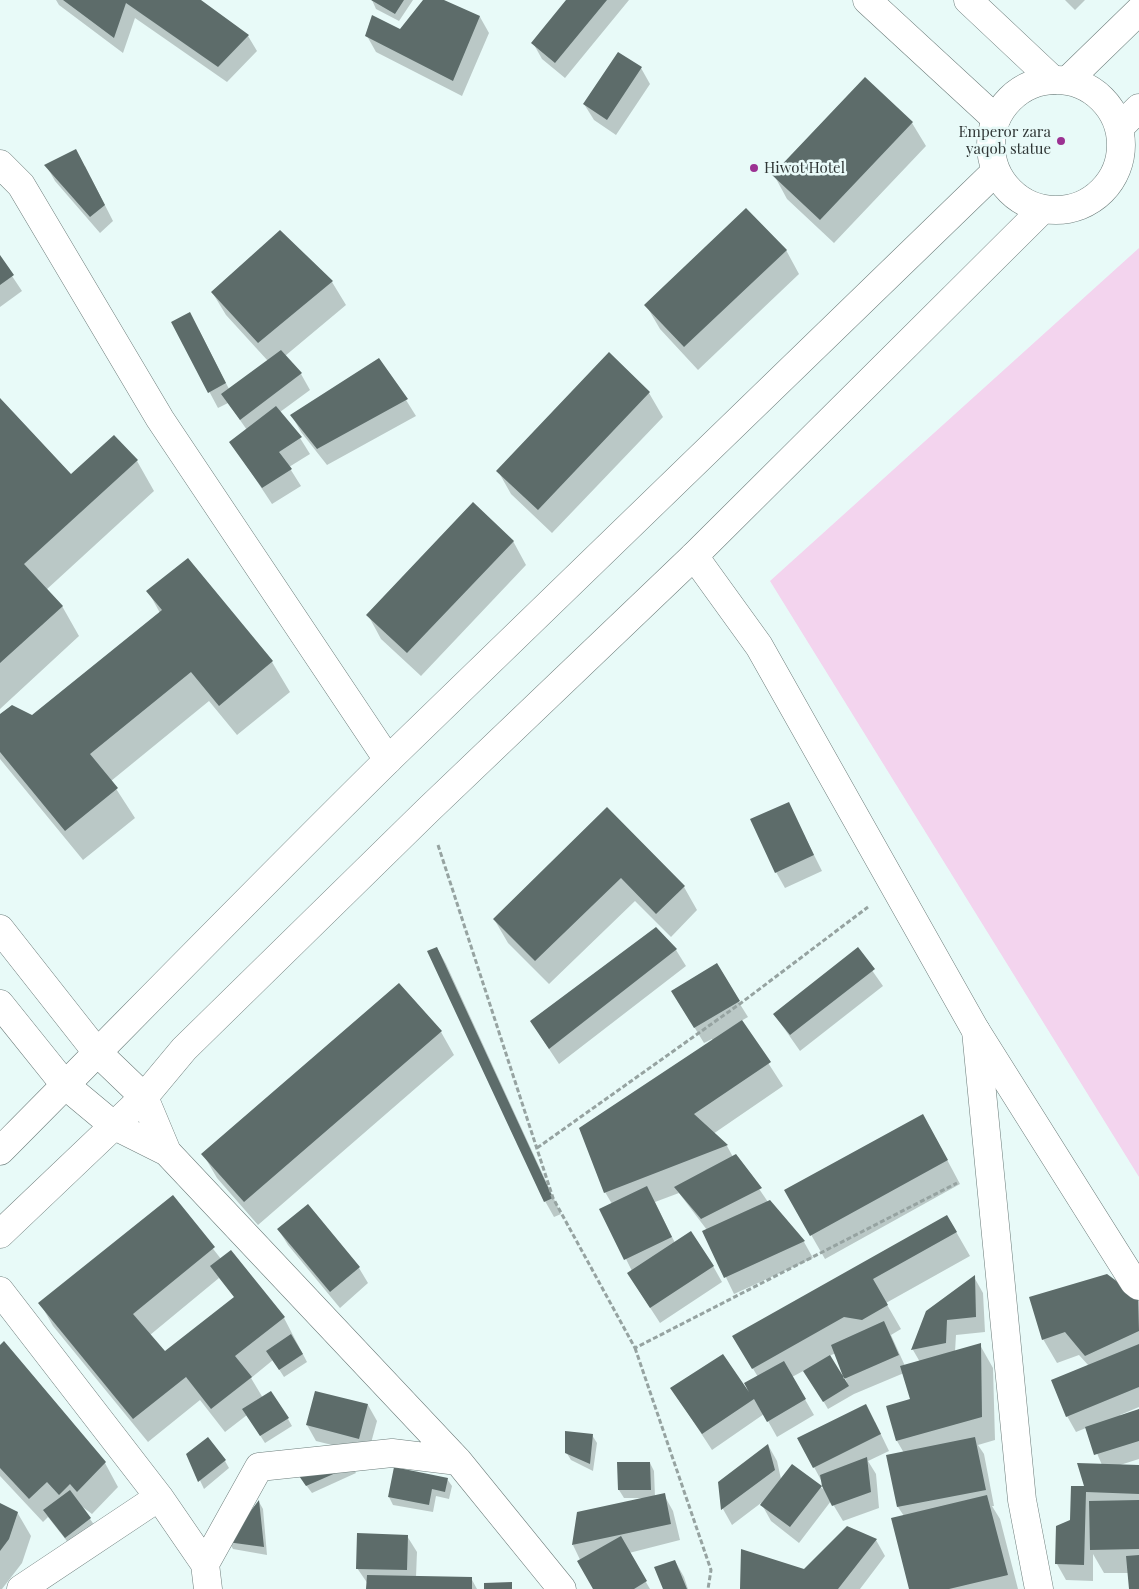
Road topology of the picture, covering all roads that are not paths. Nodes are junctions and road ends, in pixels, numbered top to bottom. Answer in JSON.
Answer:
{"nodes":[{"id":1,"x":867,"y":0,"type":"edge"},
{"id":2,"x":968,"y":0,"type":"edge"},
{"id":3,"x":1139,"y":11,"type":"edge"},
{"id":4,"x":1060,"y":80,"type":"junction"},
{"id":5,"x":1139,"y":108,"type":"edge"},
{"id":6,"x":996,"y":119,"type":"junction"},
{"id":7,"x":1120,"y":127,"type":"junction"},
{"id":8,"x":0,"y":164,"type":"edge"},
{"id":9,"x":996,"y":171,"type":"junction"},
{"id":10,"x":1043,"y":209,"type":"junction"},
{"id":11,"x":694,"y":556,"type":"junction"},
{"id":12,"x":388,"y":760,"type":"junction"},
{"id":13,"x":0,"y":929,"type":"edge"},
{"id":14,"x":0,"y":1004,"type":"edge"},
{"id":15,"x":976,"y":1031,"type":"junction"},
{"id":16,"x":96,"y":1051,"type":"junction"},
{"id":17,"x":65,"y":1085,"type":"junction"},
{"id":18,"x":144,"y":1097,"type":"junction"},
{"id":19,"x":113,"y":1125,"type":"junction"},
{"id":20,"x":0,"y":1151,"type":"edge"},
{"id":21,"x":167,"y":1152,"type":"junction"},
{"id":22,"x":0,"y":1234,"type":"edge"},
{"id":23,"x":1139,"y":1286,"type":"edge"},
{"id":24,"x":0,"y":1291,"type":"edge"},
{"id":25,"x":458,"y":1461,"type":"junction"},
{"id":26,"x":159,"y":1497,"type":"junction"},
{"id":27,"x":206,"y":1577,"type":"edge"},
{"id":28,"x":21,"y":1589,"type":"edge"},
{"id":29,"x":562,"y":1589,"type":"edge"},
{"id":30,"x":1039,"y":1589,"type":"edge"}],
"edges":[{"from":1,"to":6,"type":"main road"},
{"from":2,"to":4,"type":"main road"},
{"from":3,"to":4,"type":"main road"},
{"from":4,"to":6,"type":"main road"},
{"from":4,"to":7,"type":"main road"},
{"from":5,"to":7,"type":"main road"},
{"from":6,"to":9,"type":"main road"},
{"from":7,"to":10,"type":"main road"},
{"from":8,"to":12,"type":"main road"},
{"from":9,"to":10,"type":"main road"},
{"from":9,"to":12,"type":"main road"},
{"from":10,"to":11,"type":"main road"},
{"from":11,"to":15,"type":"main road"},
{"from":11,"to":18,"type":"main road"},
{"from":12,"to":16,"type":"main road"},
{"from":13,"to":16,"type":"main road"},
{"from":14,"to":17,"type":"main road"},
{"from":15,"to":23,"type":"main road"},
{"from":15,"to":30,"type":"main road"},
{"from":16,"to":17,"type":"main road"},
{"from":16,"to":18,"type":"main road"},
{"from":17,"to":19,"type":"main road"},
{"from":17,"to":20,"type":"main road"},
{"from":18,"to":19,"type":"main road"},
{"from":18,"to":21,"type":"main road"},
{"from":19,"to":21,"type":"main road"},
{"from":19,"to":22,"type":"main road"},
{"from":21,"to":25,"type":"main road"},
{"from":24,"to":26,"type":"main road"},
{"from":25,"to":27,"type":"main road"},
{"from":25,"to":29,"type":"main road"},
{"from":26,"to":27,"type":"main road"},
{"from":26,"to":28,"type":"main road"}]}
